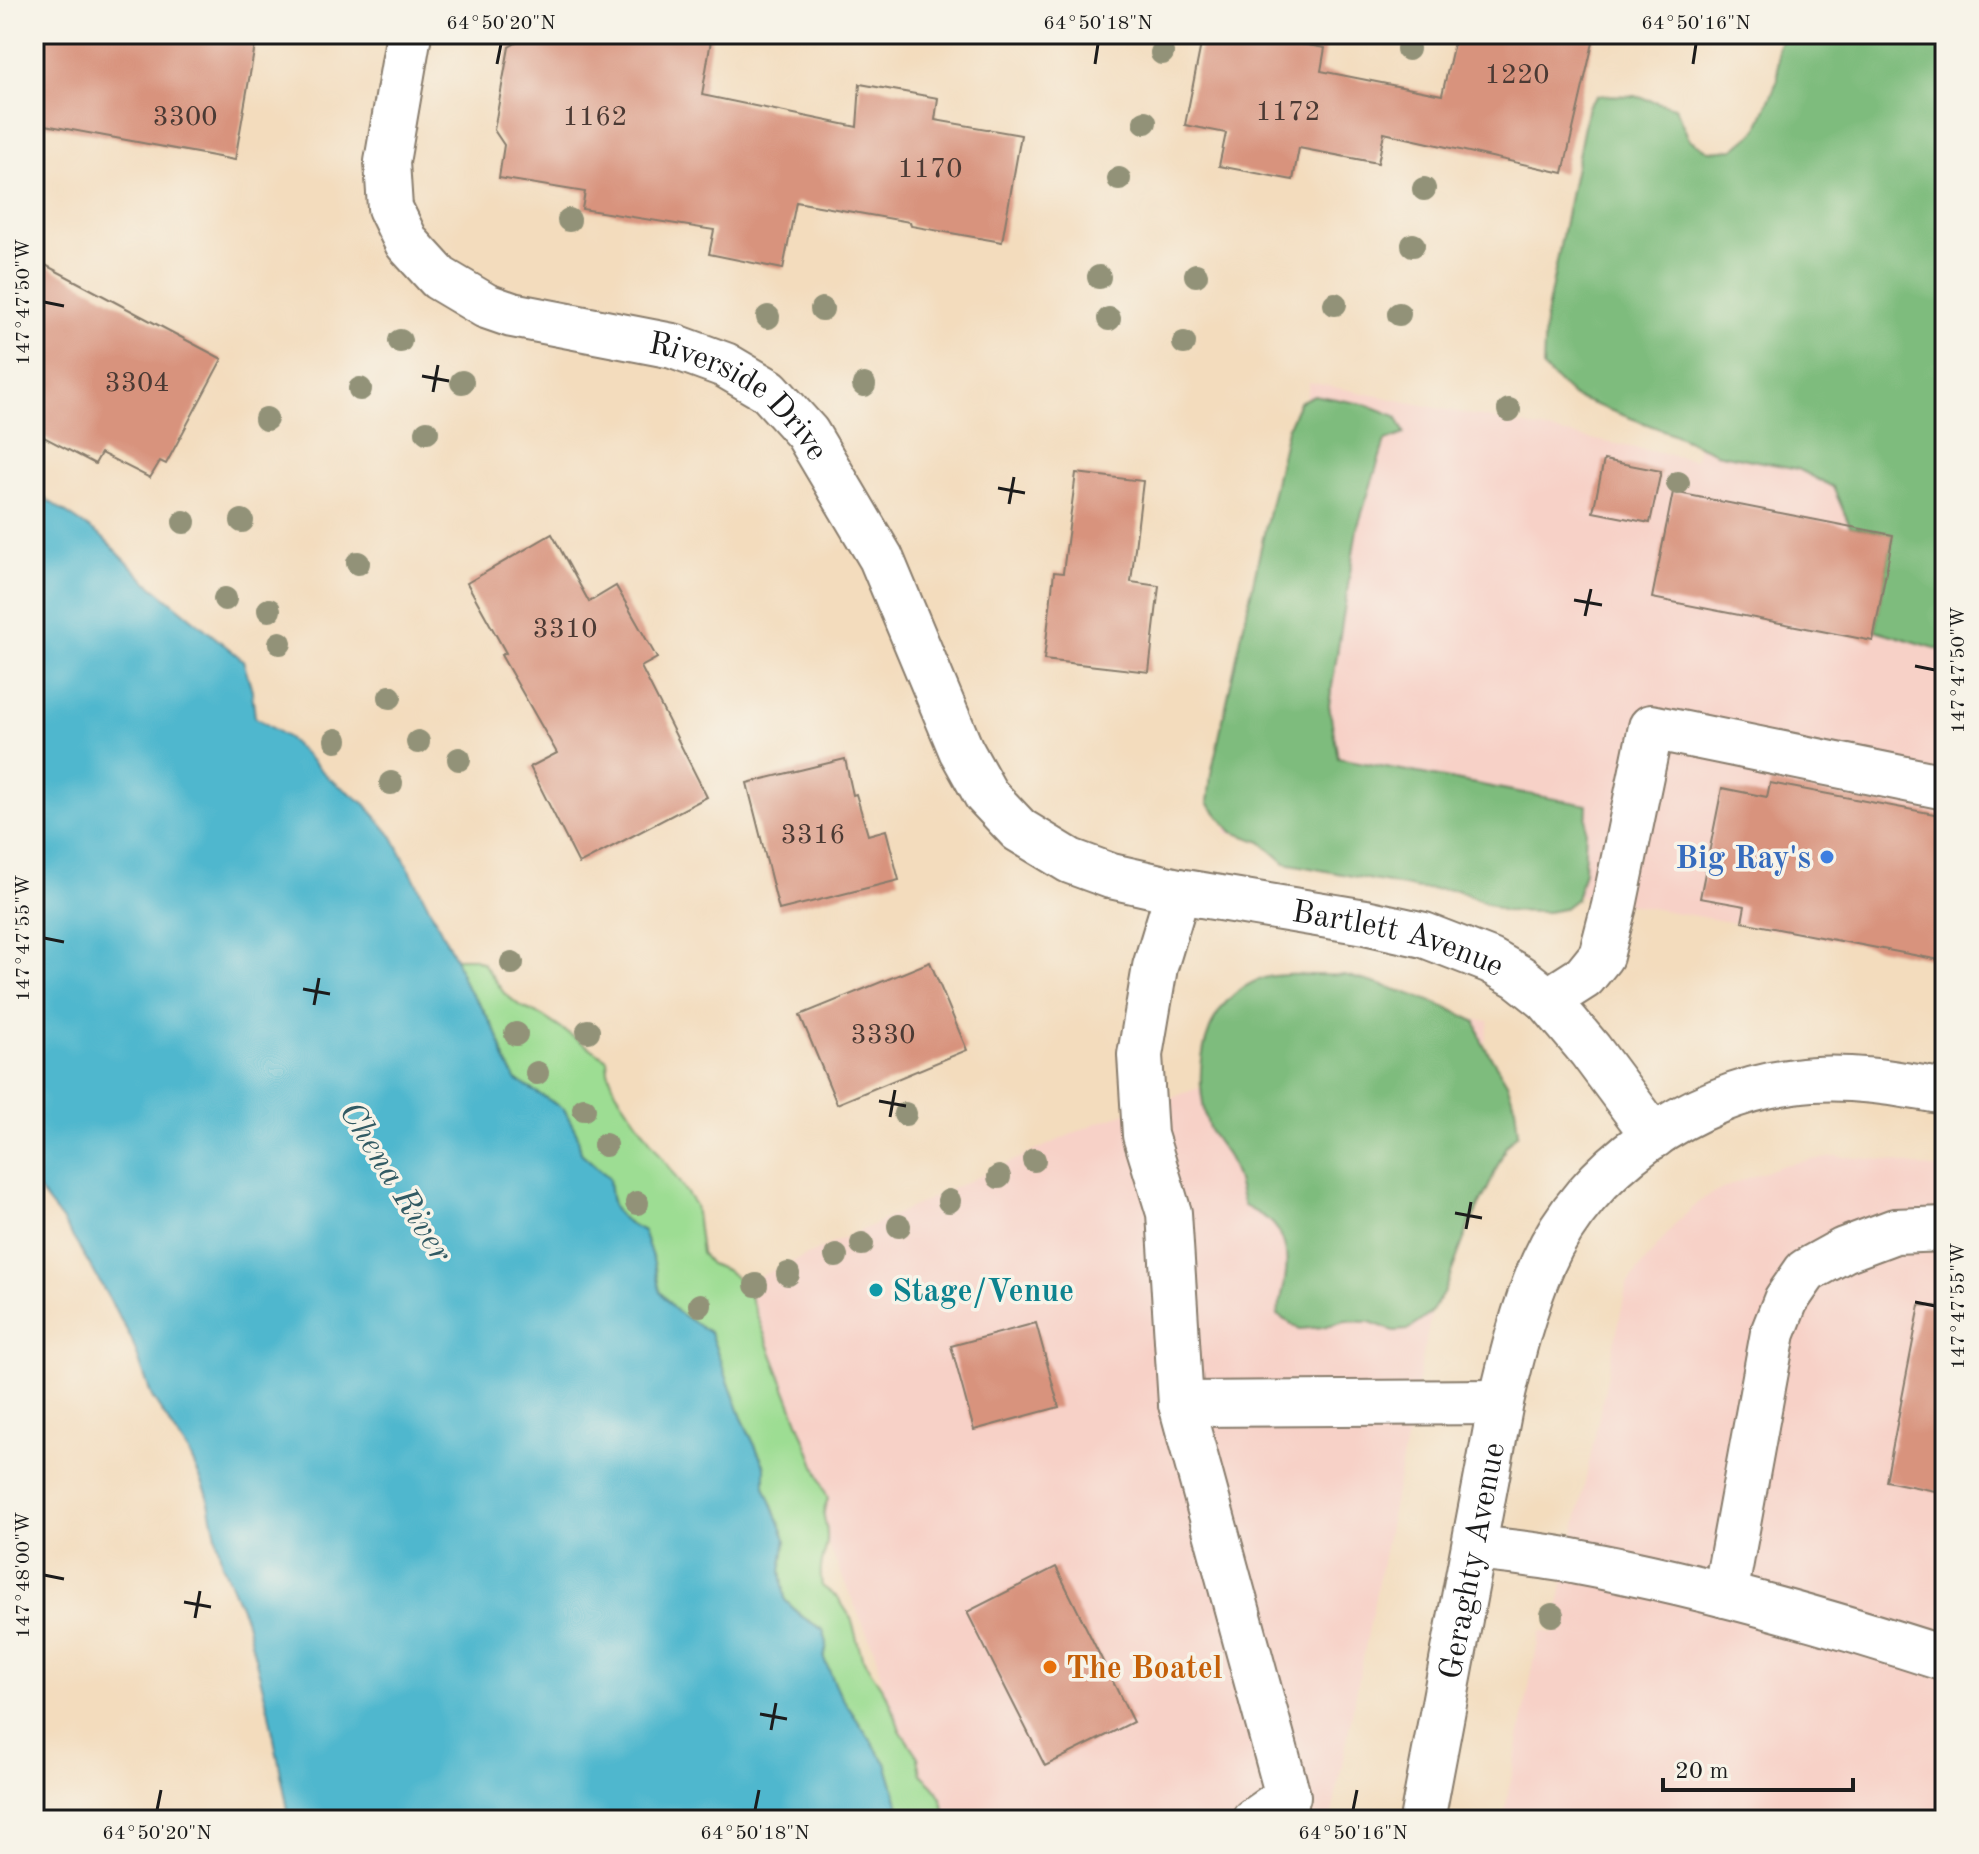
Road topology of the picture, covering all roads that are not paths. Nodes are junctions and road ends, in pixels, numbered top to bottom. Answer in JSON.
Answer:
{"nodes":[{"id":1,"x":409,"y":34,"type":"edge"},
{"id":2,"x":1945,"y":787,"type":"edge"},
{"id":3,"x":1070,"y":861,"type":"joint"},
{"id":4,"x":1178,"y":891,"type":"junction"},
{"id":5,"x":1548,"y":1000,"type":"junction"},
{"id":6,"x":1945,"y":1092,"type":"edge"},
{"id":7,"x":1654,"y":1136,"type":"junction"},
{"id":8,"x":1945,"y":1229,"type":"edge"},
{"id":9,"x":1501,"y":1402,"type":"junction"},
{"id":10,"x":1181,"y":1404,"type":"junction"},
{"id":11,"x":1474,"y":1548,"type":"junction"},
{"id":12,"x":1725,"y":1595,"type":"junction"},
{"id":13,"x":1945,"y":1659,"type":"edge"},
{"id":14,"x":1254,"y":1820,"type":"edge"},
{"id":15,"x":1422,"y":1820,"type":"edge"}],
"edges":[{"from":1,"to":3,"type":"street","name":"Riverside Drive"},
{"from":2,"to":5,"type":"street"},
{"from":3,"to":4,"type":"street","name":"Bartlett Avenue"},
{"from":4,"to":5,"type":"street","name":"Bartlett Avenue"},
{"from":4,"to":10,"type":"street"},
{"from":5,"to":7,"type":"street","name":"Bartlett Avenue"},
{"from":6,"to":7,"type":"street"},
{"from":7,"to":9,"type":"street","name":"Geraghty Avenue"},
{"from":8,"to":12,"type":"street"},
{"from":9,"to":10,"type":"street"},
{"from":9,"to":11,"type":"street","name":"Geraghty Avenue"},
{"from":10,"to":14,"type":"street"},
{"from":11,"to":12,"type":"street"},
{"from":11,"to":15,"type":"street","name":"Geraghty Avenue"},
{"from":12,"to":13,"type":"street"}]}
